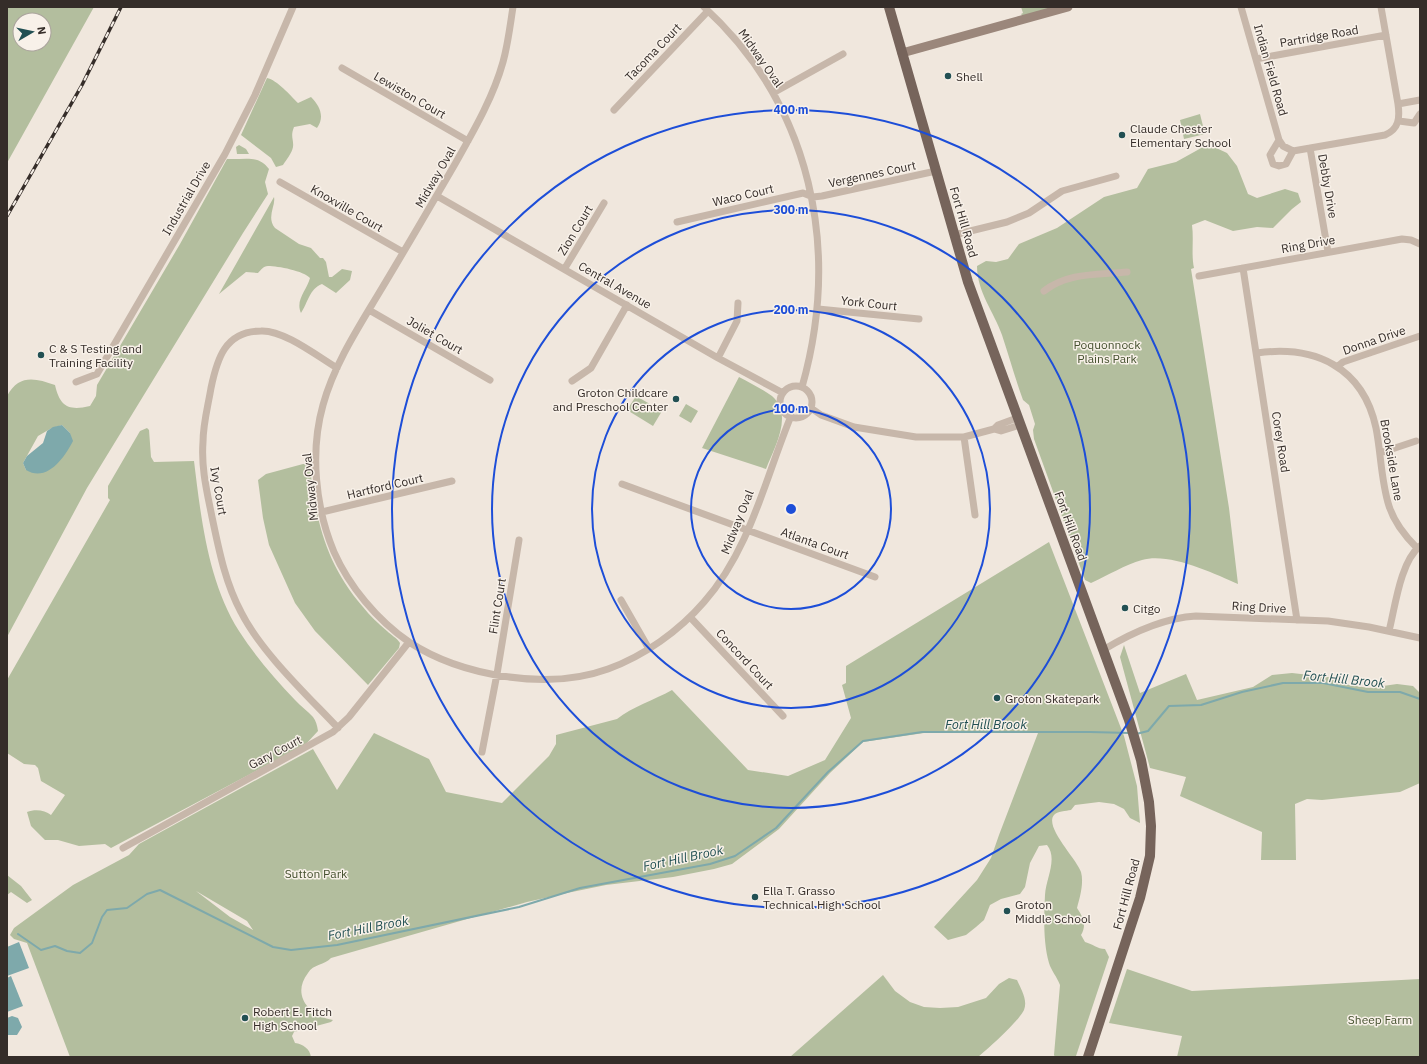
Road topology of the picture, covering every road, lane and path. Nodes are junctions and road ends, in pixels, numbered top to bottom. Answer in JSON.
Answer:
{"nodes":[{"id":1,"x":293,"y":7,"type":"edge"},
{"id":2,"x":513,"y":7,"type":"edge"},
{"id":3,"x":890,"y":7,"type":"edge"},
{"id":4,"x":1068,"y":7,"type":"edge"},
{"id":5,"x":1241,"y":7,"type":"edge"},
{"id":6,"x":1381,"y":7,"type":"edge"},
{"id":7,"x":706,"y":9,"type":"edge"},
{"id":8,"x":1386,"y":35,"type":"junction"},
{"id":9,"x":902,"y":53,"type":"junction"},
{"id":10,"x":843,"y":54,"type":"dead end"},
{"id":11,"x":1256,"y":59,"type":"junction"},
{"id":12,"x":342,"y":68,"type":"dead end"},
{"id":13,"x":773,"y":93,"type":"junction"},
{"id":14,"x":1420,"y":100,"type":"edge"},
{"id":15,"x":1411,"y":103,"type":"junction"},
{"id":16,"x":1398,"y":104,"type":"junction"},
{"id":17,"x":614,"y":110,"type":"dead end"},
{"id":18,"x":1420,"y":113,"type":"edge"},
{"id":19,"x":1399,"y":121,"type":"junction"},
{"id":20,"x":1278,"y":140,"type":"junction"},
{"id":21,"x":468,"y":141,"type":"junction"},
{"id":22,"x":1310,"y":148,"type":"junction"},
{"id":23,"x":1293,"y":151,"type":"junction"},
{"id":24,"x":936,"y":171,"type":"junction"},
{"id":25,"x":1116,"y":176,"type":"dead end"},
{"id":26,"x":280,"y":182,"type":"dead end"},
{"id":27,"x":437,"y":196,"type":"junction"},
{"id":28,"x":813,"y":197,"type":"junction"},
{"id":29,"x":604,"y":203,"type":"dead end"},
{"id":30,"x":677,"y":222,"type":"dead end"},
{"id":31,"x":954,"y":234,"type":"junction"},
{"id":32,"x":1420,"y":244,"type":"edge"},
{"id":33,"x":403,"y":252,"type":"junction"},
{"id":34,"x":1328,"y":252,"type":"junction"},
{"id":35,"x":565,"y":268,"type":"junction"},
{"id":36,"x":1243,"y":268,"type":"junction"},
{"id":37,"x":1127,"y":272,"type":"dead end"},
{"id":38,"x":1199,"y":276,"type":"dead end"},
{"id":39,"x":1044,"y":291,"type":"dead end"},
{"id":40,"x":738,"y":304,"type":"dead end"},
{"id":41,"x":627,"y":305,"type":"junction"},
{"id":42,"x":818,"y":309,"type":"junction"},
{"id":43,"x":369,"y":310,"type":"junction"},
{"id":44,"x":919,"y":319,"type":"dead end"},
{"id":45,"x":1420,"y":336,"type":"edge"},
{"id":46,"x":1257,"y":353,"type":"junction"},
{"id":47,"x":718,"y":358,"type":"junction"},
{"id":48,"x":1337,"y":367,"type":"junction"},
{"id":49,"x":337,"y":368,"type":"junction"},
{"id":50,"x":490,"y":380,"type":"dead end"},
{"id":51,"x":572,"y":381,"type":"dead end"},
{"id":52,"x":76,"y":382,"type":"dead end"},
{"id":53,"x":802,"y":387,"type":"junction"},
{"id":54,"x":783,"y":393,"type":"junction"},
{"id":55,"x":811,"y":408,"type":"junction"},
{"id":56,"x":790,"y":416,"type":"junction"},
{"id":57,"x":1019,"y":422,"type":"junction"},
{"id":58,"x":964,"y":437,"type":"junction"},
{"id":59,"x":1416,"y":441,"type":"dead end"},
{"id":60,"x":1380,"y":453,"type":"junction"},
{"id":61,"x":452,"y":481,"type":"dead end"},
{"id":62,"x":622,"y":484,"type":"dead end"},
{"id":63,"x":322,"y":512,"type":"junction"},
{"id":64,"x":975,"y":515,"type":"dead end"},
{"id":65,"x":747,"y":530,"type":"junction"},
{"id":66,"x":519,"y":540,"type":"dead end"},
{"id":67,"x":1418,"y":547,"type":"edge"},
{"id":68,"x":875,"y":577,"type":"dead end"},
{"id":69,"x":621,"y":600,"type":"dead end"},
{"id":70,"x":690,"y":617,"type":"junction"},
{"id":71,"x":1297,"y":620,"type":"junction"},
{"id":72,"x":1389,"y":631,"type":"junction"},
{"id":73,"x":1420,"y":638,"type":"edge"},
{"id":74,"x":409,"y":642,"type":"junction"},
{"id":75,"x":649,"y":649,"type":"junction"},
{"id":76,"x":1103,"y":650,"type":"junction"},
{"id":77,"x":497,"y":674,"type":"junction"},
{"id":78,"x":783,"y":716,"type":"dead end"},
{"id":79,"x":338,"y":728,"type":"junction"},
{"id":80,"x":482,"y":752,"type":"dead end"},
{"id":81,"x":123,"y":848,"type":"dead end"},
{"id":82,"x":1088,"y":1057,"type":"edge"}],
"edges":[{"from":1,"to":52,"type":"street","name":"Industrial Drive"},
{"from":2,"to":21,"type":"street","name":"Midway Oval"},
{"from":3,"to":9,"type":"main road","name":"Fort Hill Road"},
{"from":4,"to":9,"type":"main road"},
{"from":5,"to":11,"type":"street","name":"Indian Field Road"},
{"from":6,"to":8,"type":"street"},
{"from":7,"to":13,"type":"street","name":"Midway Oval"},
{"from":7,"to":17,"type":"street","name":"Tacoma Court"},
{"from":8,"to":11,"type":"street","name":"Partridge Road"},
{"from":8,"to":16,"type":"street"},
{"from":9,"to":24,"type":"main road","name":"Fort Hill Road"},
{"from":10,"to":13,"type":"street"},
{"from":11,"to":20,"type":"street","name":"Indian Field Road"},
{"from":12,"to":21,"type":"street","name":"Lewiston Court"},
{"from":13,"to":28,"type":"street","name":"Midway Oval"},
{"from":14,"to":15,"type":"street"},
{"from":15,"to":16,"type":"street"},
{"from":15,"to":18,"type":"street"},
{"from":16,"to":19,"type":"street"},
{"from":18,"to":19,"type":"street"},
{"from":19,"to":22,"type":"street"},
{"from":20,"to":23,"type":"street"},
{"from":20,"to":23,"type":"street"},
{"from":21,"to":27,"type":"street","name":"Midway Oval"},
{"from":22,"to":23,"type":"street"},
{"from":22,"to":34,"type":"street","name":"Debby Drive"},
{"from":24,"to":28,"type":"street","name":"Vergennes Court"},
{"from":24,"to":31,"type":"main road","name":"Fort Hill Road"},
{"from":25,"to":31,"type":"street"},
{"from":26,"to":33,"type":"street","name":"Knoxville Court"},
{"from":27,"to":33,"type":"street","name":"Midway Oval"},
{"from":27,"to":35,"type":"street","name":"Central Avenue"},
{"from":28,"to":30,"type":"street","name":"Waco Court"},
{"from":28,"to":42,"type":"street","name":"Midway Oval"},
{"from":29,"to":35,"type":"street","name":"Zion Court"},
{"from":31,"to":57,"type":"main road","name":"Fort Hill Road"},
{"from":32,"to":34,"type":"street","name":"Ring Drive"},
{"from":33,"to":43,"type":"street","name":"Midway Oval"},
{"from":34,"to":36,"type":"street","name":"Ring Drive"},
{"from":35,"to":41,"type":"street","name":"Central Avenue"},
{"from":36,"to":38,"type":"street","name":"Ring Drive"},
{"from":36,"to":46,"type":"street","name":"Corey Road"},
{"from":37,"to":39,"type":"street"},
{"from":40,"to":47,"type":"street"},
{"from":41,"to":47,"type":"street","name":"Central Avenue"},
{"from":41,"to":51,"type":"street"},
{"from":42,"to":44,"type":"street","name":"York Court"},
{"from":42,"to":53,"type":"street","name":"Midway Oval"},
{"from":43,"to":49,"type":"street","name":"Midway Oval"},
{"from":43,"to":50,"type":"street","name":"Joliet Court"},
{"from":45,"to":48,"type":"street","name":"Donna Drive"},
{"from":46,"to":48,"type":"street","name":"Brookside Lane"},
{"from":46,"to":71,"type":"street","name":"Corey Road"},
{"from":47,"to":54,"type":"street","name":"Central Avenue"},
{"from":48,"to":60,"type":"street","name":"Brookside Lane"},
{"from":49,"to":63,"type":"street","name":"Midway Oval"},
{"from":49,"to":79,"type":"street","name":"Ivy Court"},
{"from":53,"to":54,"type":"street"},
{"from":53,"to":55,"type":"street"},
{"from":54,"to":56,"type":"street"},
{"from":55,"to":56,"type":"street"},
{"from":55,"to":58,"type":"street"},
{"from":56,"to":65,"type":"street","name":"Midway Oval"},
{"from":57,"to":58,"type":"street"},
{"from":57,"to":76,"type":"main road","name":"Fort Hill Road"},
{"from":58,"to":64,"type":"street"},
{"from":59,"to":60,"type":"street"},
{"from":60,"to":67,"type":"street","name":"Brookside Lane"},
{"from":61,"to":63,"type":"street","name":"Hartford Court"},
{"from":62,"to":65,"type":"street","name":"Atlanta Court"},
{"from":63,"to":74,"type":"street","name":"Midway Oval"},
{"from":65,"to":68,"type":"street","name":"Atlanta Court"},
{"from":65,"to":70,"type":"street","name":"Midway Oval"},
{"from":66,"to":77,"type":"street","name":"Flint Court"},
{"from":67,"to":72,"type":"street"},
{"from":69,"to":75,"type":"street"},
{"from":70,"to":75,"type":"street","name":"Midway Oval"},
{"from":70,"to":78,"type":"street","name":"Concord Court"},
{"from":71,"to":72,"type":"street","name":"Ring Drive"},
{"from":71,"to":76,"type":"street","name":"Ring Drive"},
{"from":72,"to":73,"type":"street","name":"Ring Drive"},
{"from":74,"to":77,"type":"street","name":"Midway Oval"},
{"from":74,"to":79,"type":"street","name":"Gary Court"},
{"from":75,"to":77,"type":"street","name":"Midway Oval"},
{"from":76,"to":82,"type":"main road","name":"Fort Hill Road"},
{"from":77,"to":80,"type":"street","name":"Flint Court"},
{"from":79,"to":81,"type":"street","name":"Gary Court"}]}
